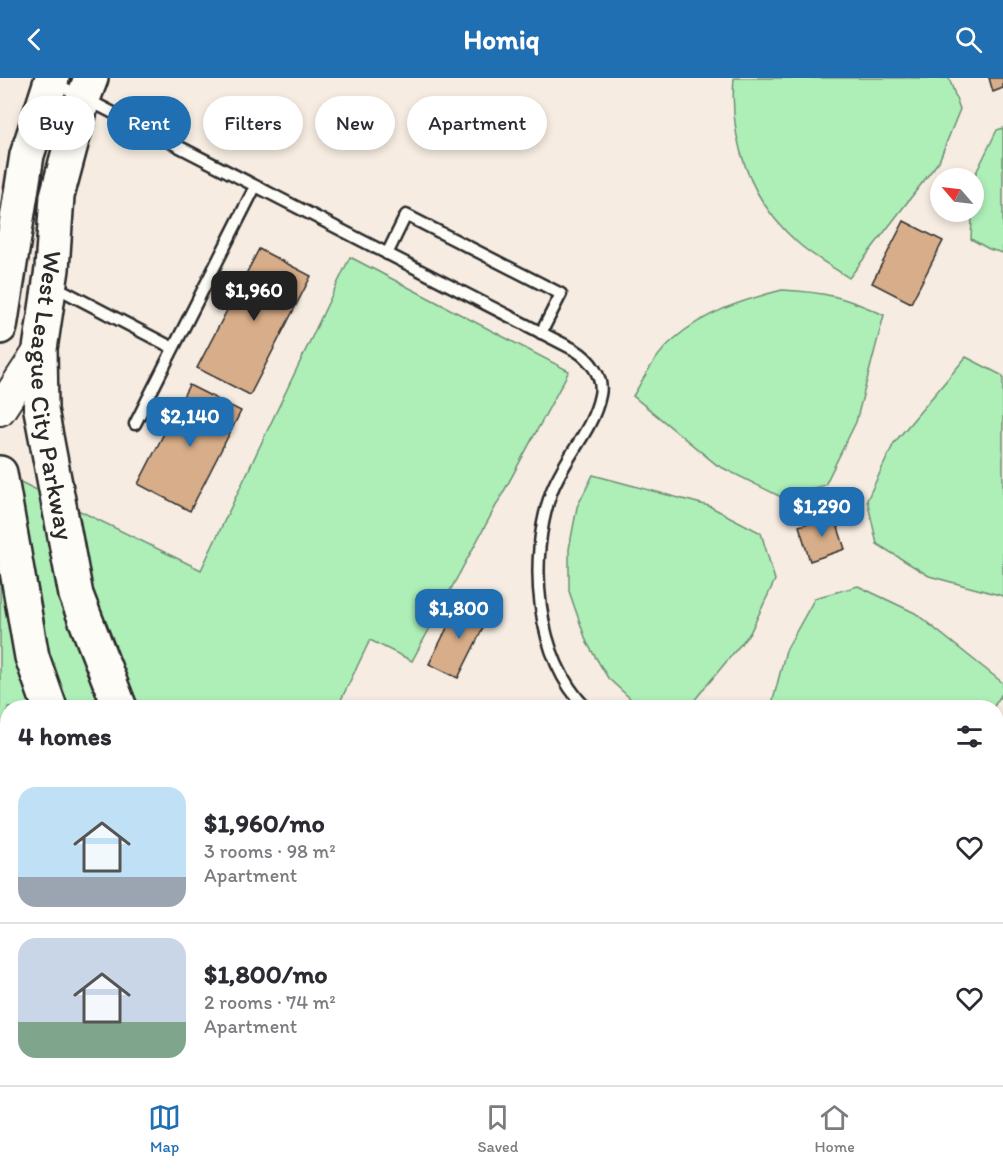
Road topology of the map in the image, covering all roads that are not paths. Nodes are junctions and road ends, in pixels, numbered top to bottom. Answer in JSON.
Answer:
{"nodes":[{"id":1,"x":50,"y":79,"type":"edge"},
{"id":2,"x":87,"y":88,"type":"edge"},
{"id":3,"x":255,"y":187,"type":"junction"},
{"id":4,"x":387,"y":254,"type":"junction"},
{"id":5,"x":50,"y":284,"type":"junction"},
{"id":6,"x":0,"y":327,"type":"edge"},
{"id":7,"x":541,"y":333,"type":"junction"},
{"id":8,"x":173,"y":348,"type":"junction"},
{"id":9,"x":40,"y":349,"type":"junction"},
{"id":10,"x":0,"y":410,"type":"edge"},
{"id":11,"x":135,"y":424,"type":"dead end"},
{"id":12,"x":0,"y":473,"type":"edge"},
{"id":13,"x":47,"y":700,"type":"edge"},
{"id":14,"x":117,"y":700,"type":"edge"},
{"id":15,"x":578,"y":700,"type":"edge"}],
"edges":[{"from":1,"to":2,"type":"lane"},
{"from":1,"to":6,"type":"main road","name":"West League City Parkway"},
{"from":2,"to":3,"type":"lane"},
{"from":2,"to":5,"type":"main road","name":"West League City Parkway"},
{"from":3,"to":4,"type":"lane"},
{"from":3,"to":8,"type":"lane"},
{"from":4,"to":7,"type":"lane"},
{"from":4,"to":7,"type":"lane"},
{"from":5,"to":8,"type":"lane"},
{"from":5,"to":9,"type":"main road","name":"West League City Parkway"},
{"from":7,"to":15,"type":"lane"},
{"from":8,"to":11,"type":"lane"},
{"from":9,"to":10,"type":"street"},
{"from":9,"to":14,"type":"main road","name":"West League City Parkway"},
{"from":12,"to":13,"type":"main road"}]}
